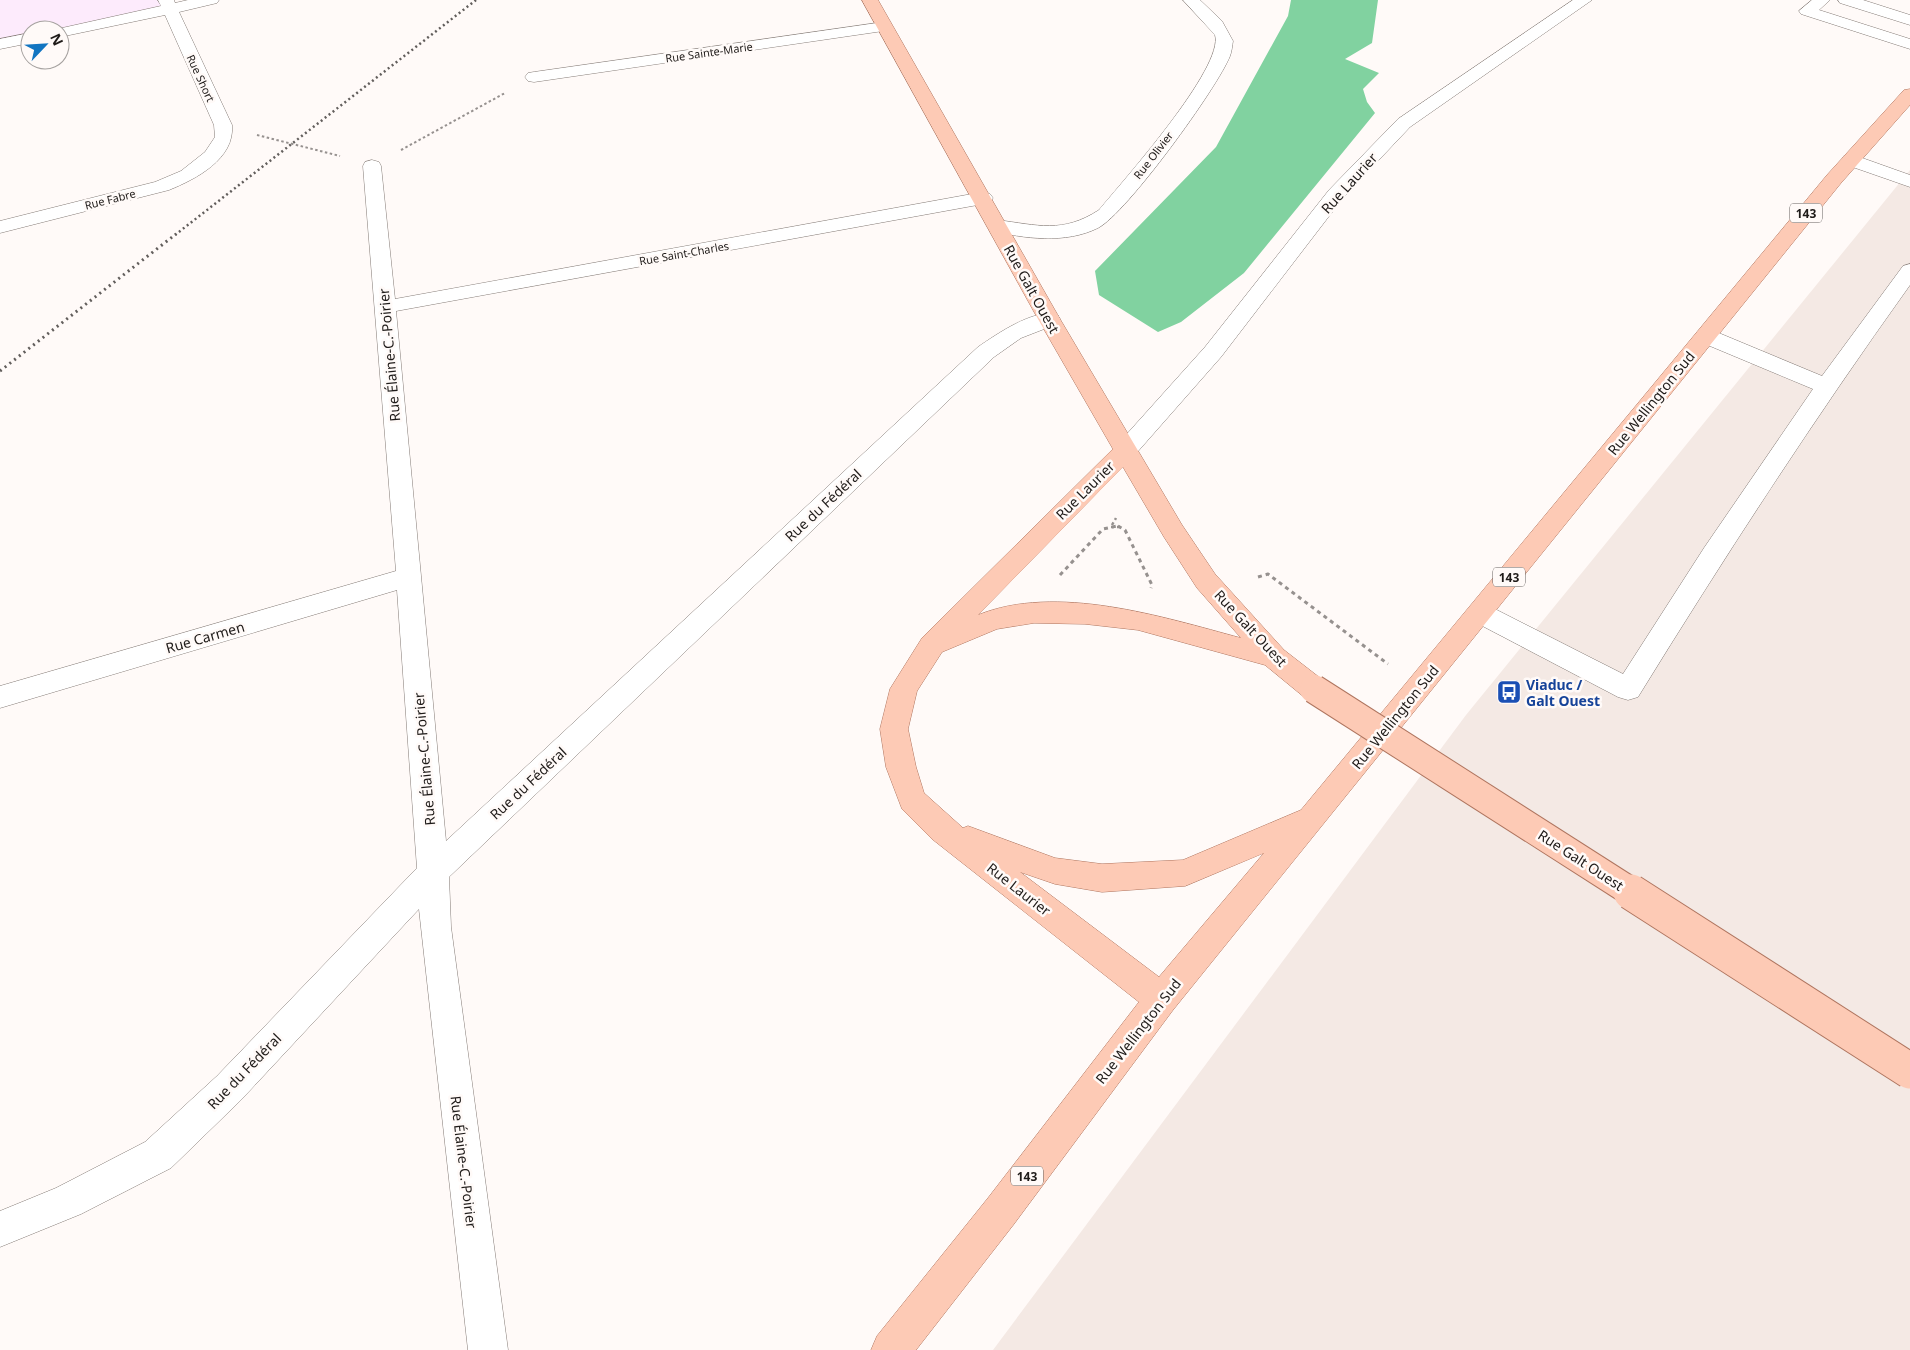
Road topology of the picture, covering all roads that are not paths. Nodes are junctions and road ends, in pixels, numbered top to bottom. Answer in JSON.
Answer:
{"nodes":[{"id":1,"x":211,"y":0,"type":"edge"},
{"id":2,"x":864,"y":0,"type":"edge"},
{"id":3,"x":870,"y":0,"type":"edge"},
{"id":4,"x":1191,"y":0,"type":"edge"},
{"id":5,"x":1584,"y":0,"type":"edge"},
{"id":6,"x":1822,"y":0,"type":"edge"},
{"id":7,"x":1846,"y":0,"type":"edge"},
{"id":8,"x":167,"y":4,"type":"edge"},
{"id":9,"x":1910,"y":20,"type":"edge"},
{"id":10,"x":884,"y":27,"type":"junction"},
{"id":11,"x":70,"y":29,"type":"edge"},
{"id":12,"x":20,"y":40,"type":"edge"},
{"id":13,"x":0,"y":44,"type":"edge"},
{"id":14,"x":1910,"y":44,"type":"edge"},
{"id":15,"x":534,"y":77,"type":"road end"},
{"id":16,"x":1910,"y":94,"type":"edge"},
{"id":17,"x":212,"y":156,"type":"joint"},
{"id":18,"x":1851,"y":160,"type":"junction"},
{"id":19,"x":372,"y":166,"type":"road end"},
{"id":20,"x":1910,"y":181,"type":"edge"},
{"id":21,"x":983,"y":198,"type":"junction"},
{"id":22,"x":997,"y":226,"type":"junction"},
{"id":23,"x":0,"y":227,"type":"edge"},
{"id":24,"x":1910,"y":270,"type":"edge"},
{"id":25,"x":385,"y":307,"type":"junction"},
{"id":26,"x":1049,"y":319,"type":"junction"},
{"id":27,"x":1706,"y":336,"type":"junction"},
{"id":28,"x":1826,"y":386,"type":"junction"},
{"id":29,"x":1124,"y":451,"type":"junction"},
{"id":30,"x":409,"y":577,"type":"junction"},
{"id":31,"x":1480,"y":612,"type":"junction"},
{"id":32,"x":932,"y":645,"type":"junction"},
{"id":33,"x":1274,"y":657,"type":"junction"},
{"id":34,"x":0,"y":697,"type":"edge"},
{"id":35,"x":1312,"y":818,"type":"junction"},
{"id":36,"x":943,"y":830,"type":"junction"},
{"id":37,"x":433,"y":872,"type":"junction"},
{"id":38,"x":1161,"y":999,"type":"junction"},
{"id":39,"x":1910,"y":1071,"type":"edge"},
{"id":40,"x":0,"y":1229,"type":"edge"},
{"id":41,"x":488,"y":1350,"type":"edge"},
{"id":42,"x":891,"y":1350,"type":"edge"}],
"edges":[{"from":1,"to":8,"type":"street"},
{"from":2,"to":10,"type":"main road","name":"Rue Galt Ouest"},
{"from":3,"to":10,"type":"main road","name":"Rue Galt Ouest"},
{"from":4,"to":22,"type":"street","name":"Rue Olivier"},
{"from":5,"to":29,"type":"street","name":"Rue Laurier"},
{"from":6,"to":14,"type":"street"},
{"from":7,"to":9,"type":"street"},
{"from":8,"to":11,"type":"street"},
{"from":8,"to":17,"type":"street","name":"Rue Short"},
{"from":10,"to":15,"type":"street","name":"Rue Sainte-Marie"},
{"from":10,"to":21,"type":"main road","name":"Rue Galt Ouest"},
{"from":12,"to":13,"type":"street"},
{"from":16,"to":18,"type":"main road","name":"Rue Wellington Sud","number":"143"},
{"from":17,"to":23,"type":"street","name":"Rue Fabre"},
{"from":18,"to":20,"type":"street"},
{"from":18,"to":27,"type":"main road","name":"Rue Wellington Sud","number":"143"},
{"from":19,"to":25,"type":"street","name":"Rue Élaine-C.-Poirier"},
{"from":21,"to":22,"type":"main road","name":"Rue Galt Ouest"},
{"from":21,"to":25,"type":"street","name":"Rue Saint-Charles"},
{"from":22,"to":26,"type":"main road","name":"Rue Galt Ouest"},
{"from":24,"to":28,"type":"street"},
{"from":25,"to":30,"type":"street","name":"Rue Élaine-C.-Poirier"},
{"from":26,"to":29,"type":"main road","name":"Rue Galt Ouest"},
{"from":26,"to":37,"type":"street","name":"Rue du Fédéral"},
{"from":27,"to":28,"type":"street"},
{"from":27,"to":31,"type":"main road","name":"Rue Wellington Sud","number":"143"},
{"from":28,"to":31,"type":"street"},
{"from":29,"to":32,"type":"main road","name":"Rue Laurier"},
{"from":29,"to":33,"type":"main road","name":"Rue Galt Ouest"},
{"from":30,"to":34,"type":"street","name":"Rue Carmen"},
{"from":30,"to":37,"type":"street","name":"Rue Élaine-C.-Poirier"},
{"from":31,"to":35,"type":"main road","name":"Rue Wellington Sud","number":"143"},
{"from":32,"to":33,"type":"main road"},
{"from":32,"to":36,"type":"main road","name":"Rue Laurier"},
{"from":33,"to":39,"type":"main road","name":"Rue Galt Ouest","bridge":true},
{"from":35,"to":36,"type":"main road"},
{"from":35,"to":38,"type":"main road","name":"Rue Wellington Sud","number":"143"},
{"from":36,"to":38,"type":"main road","name":"Rue Laurier"},
{"from":37,"to":40,"type":"street","name":"Rue du Fédéral"},
{"from":37,"to":41,"type":"street","name":"Rue Élaine-C.-Poirier"},
{"from":38,"to":42,"type":"main road","name":"Rue Wellington Sud","number":"143"}]}
